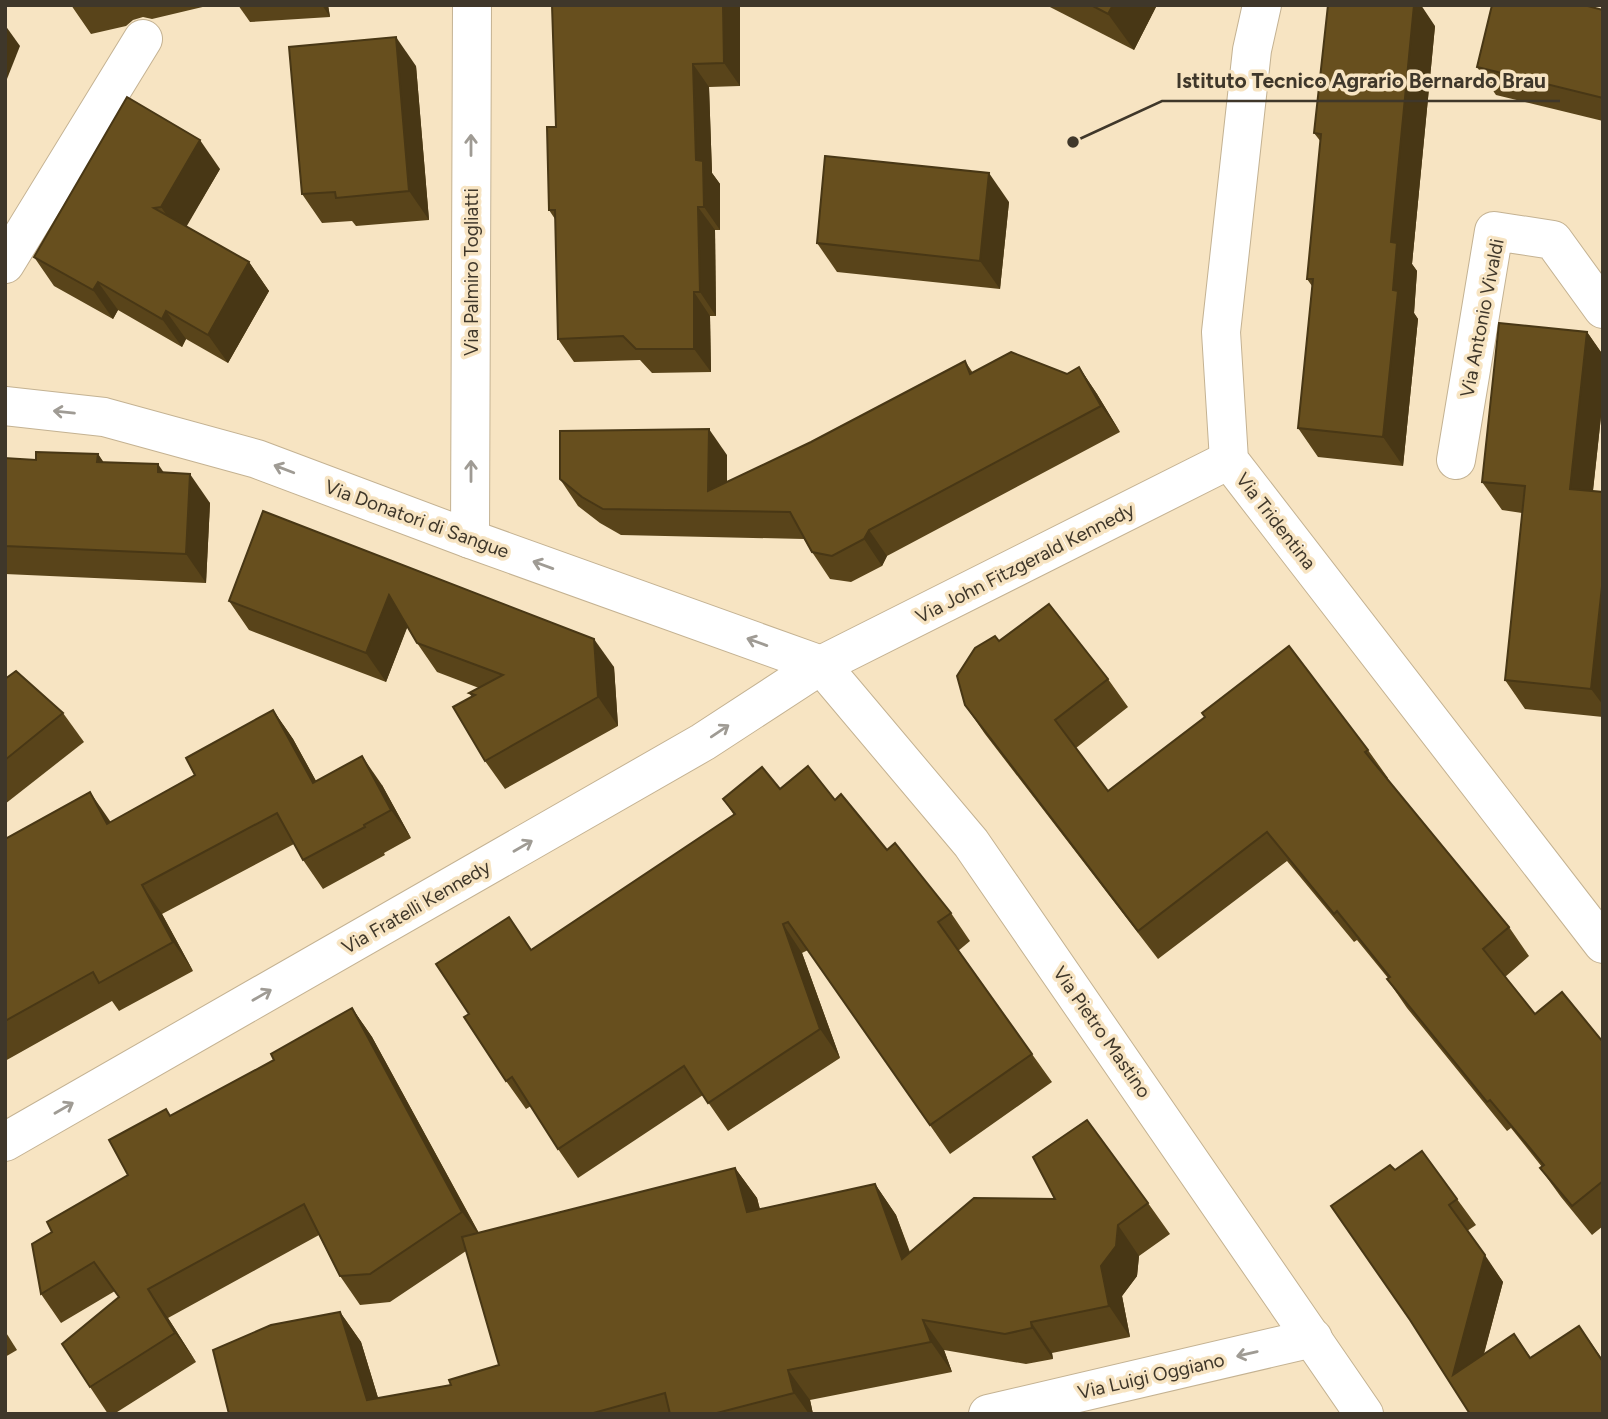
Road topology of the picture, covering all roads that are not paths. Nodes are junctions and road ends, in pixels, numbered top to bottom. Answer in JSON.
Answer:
{"nodes":[{"id":1,"x":472,"y":5,"type":"edge"},
{"id":2,"x":1262,"y":5,"type":"edge"},
{"id":3,"x":144,"y":39,"type":"dead end"},
{"id":4,"x":5,"y":264,"type":"edge"},
{"id":5,"x":1603,"y":309,"type":"edge"},
{"id":6,"x":5,"y":407,"type":"edge"},
{"id":7,"x":1229,"y":460,"type":"junction"},
{"id":8,"x":1456,"y":460,"type":"dead end"},
{"id":9,"x":470,"y":539,"type":"junction"},
{"id":10,"x":821,"y":665,"type":"junction"},
{"id":11,"x":1603,"y":944,"type":"edge"},
{"id":12,"x":5,"y":1142,"type":"edge"},
{"id":13,"x":1313,"y":1338,"type":"junction"},
{"id":14,"x":988,"y":1414,"type":"edge"},
{"id":15,"x":1364,"y":1414,"type":"edge"}],
"edges":[{"from":9,"to":1,"type":"street","name":"Via Palmiro Togliatti","one_way":true},
{"from":2,"to":7,"type":"street","name":"Via Tridentina"},
{"from":3,"to":4,"type":"street"},
{"from":5,"to":8,"type":"street","name":"Via Antonio Vivaldi"},
{"from":9,"to":6,"type":"street","name":"Via Donatori di Sangue","one_way":true},
{"from":7,"to":10,"type":"street","name":"Via John Fitzgerald Kennedy"},
{"from":7,"to":11,"type":"street","name":"Via Tridentina"},
{"from":10,"to":9,"type":"street","name":"Via Donatori di Sangue","one_way":true},
{"from":12,"to":10,"type":"street","name":"Via Fratelli Kennedy","one_way":true},
{"from":10,"to":13,"type":"street","name":"Via Pietro Mastino"},
{"from":13,"to":14,"type":"street","name":"Via Luigi Oggiano","one_way":true},
{"from":13,"to":15,"type":"street","name":"Via Pietro Mastino"}]}
